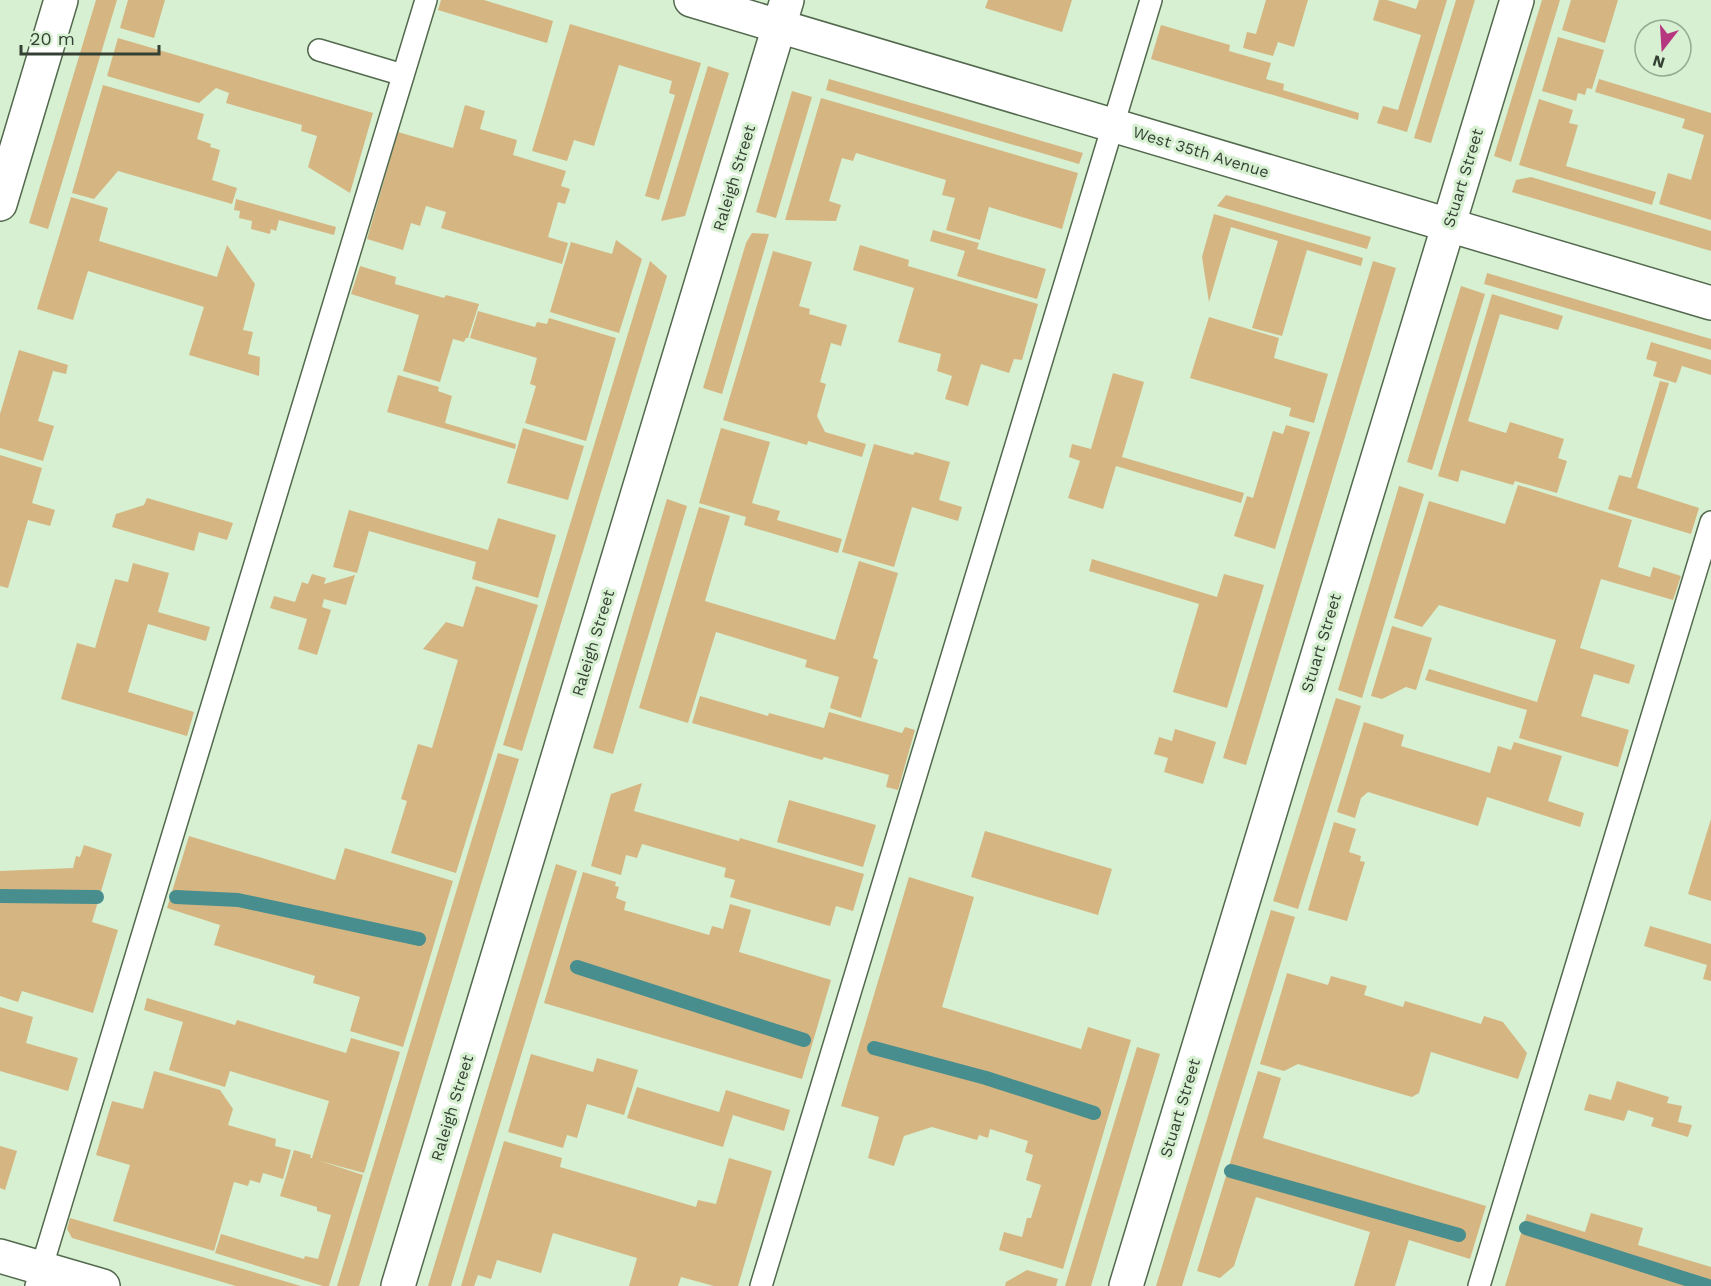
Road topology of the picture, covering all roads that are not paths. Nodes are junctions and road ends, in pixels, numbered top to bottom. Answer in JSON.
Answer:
{"nodes":[{"id":1,"x":61,"y":0,"type":"edge"},
{"id":2,"x":426,"y":0,"type":"edge"},
{"id":3,"x":691,"y":0,"type":"edge"},
{"id":4,"x":1151,"y":0,"type":"edge"},
{"id":5,"x":1517,"y":0,"type":"edge"},
{"id":6,"x":783,"y":13,"type":"edge"},
{"id":7,"x":319,"y":50,"type":"dead end"},
{"id":8,"x":403,"y":75,"type":"junction"},
{"id":9,"x":1113,"y":125,"type":"junction"},
{"id":10,"x":0,"y":204,"type":"edge"},
{"id":11,"x":1448,"y":226,"type":"junction"},
{"id":12,"x":1711,"y":303,"type":"edge"},
{"id":13,"x":1709,"y":534,"type":"edge"},
{"id":14,"x":0,"y":1256,"type":"edge"},
{"id":15,"x":39,"y":1277,"type":"edge"},
{"id":16,"x":103,"y":1286,"type":"edge"},
{"id":17,"x":398,"y":1286,"type":"edge"},
{"id":18,"x":761,"y":1286,"type":"edge"},
{"id":19,"x":1126,"y":1286,"type":"edge"},
{"id":20,"x":1479,"y":1286,"type":"edge"}],
"edges":[{"from":1,"to":10,"type":"street"},
{"from":2,"to":8,"type":"lane"},
{"from":3,"to":6,"type":"street","name":"West 35th Avenue"},
{"from":4,"to":9,"type":"lane"},
{"from":5,"to":11,"type":"street","name":"Stuart Street"},
{"from":6,"to":9,"type":"street","name":"West 35th Avenue"},
{"from":6,"to":17,"type":"street","name":"Raleigh Street"},
{"from":7,"to":8,"type":"lane"},
{"from":8,"to":15,"type":"lane"},
{"from":9,"to":11,"type":"street","name":"West 35th Avenue"},
{"from":9,"to":18,"type":"lane"},
{"from":11,"to":12,"type":"street","name":"West 35th Avenue"},
{"from":11,"to":19,"type":"street","name":"Stuart Street"},
{"from":13,"to":20,"type":"lane"},
{"from":14,"to":15,"type":"street"},
{"from":15,"to":16,"type":"street"}]}
